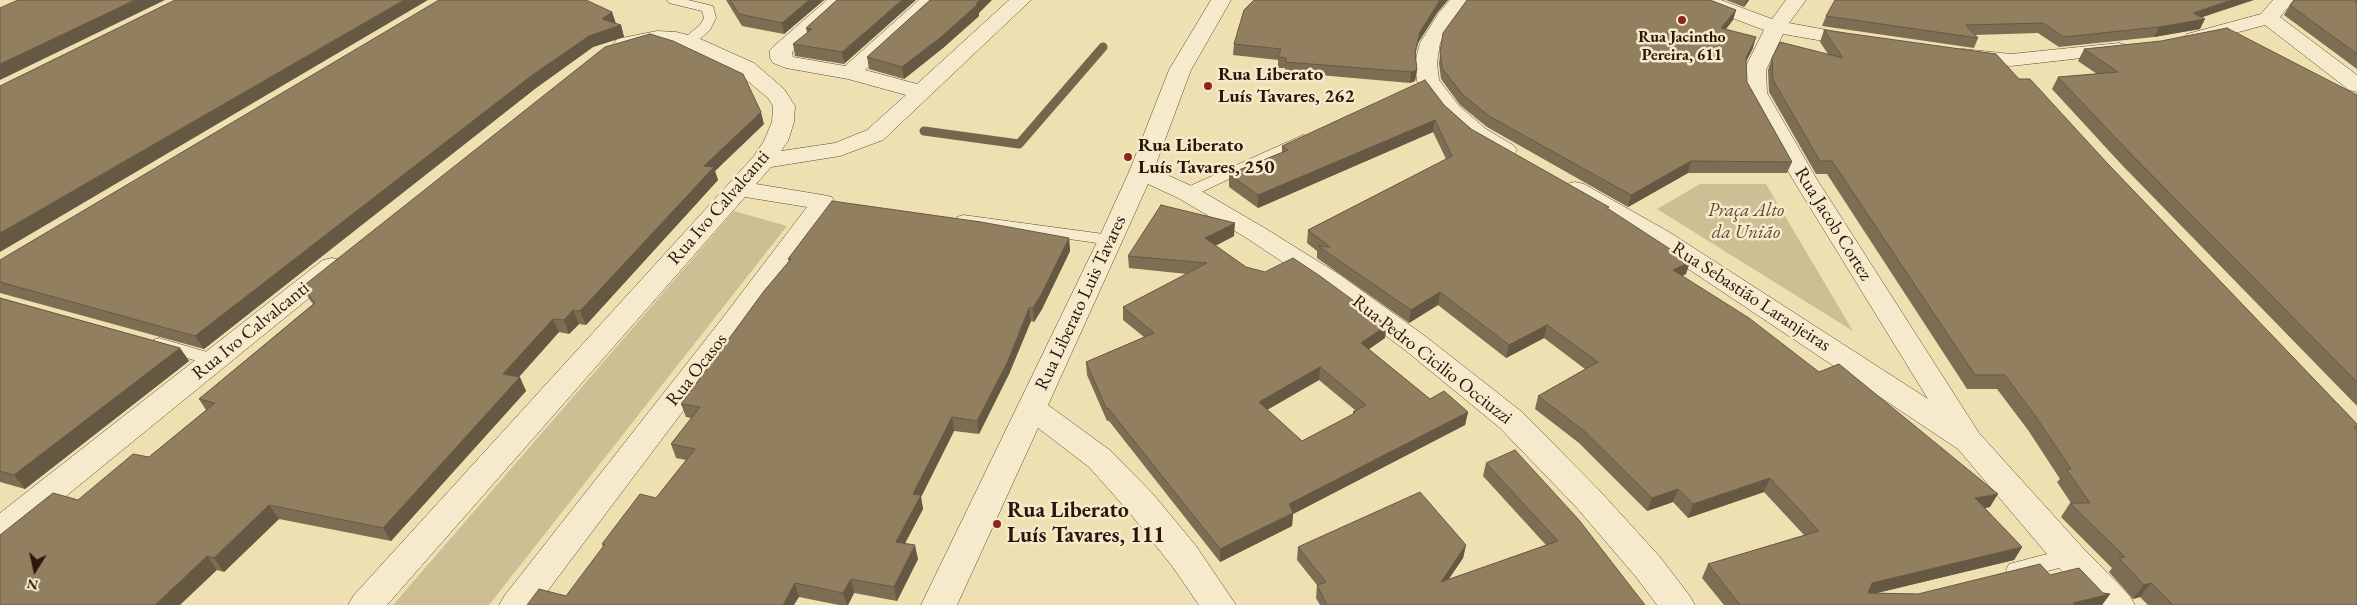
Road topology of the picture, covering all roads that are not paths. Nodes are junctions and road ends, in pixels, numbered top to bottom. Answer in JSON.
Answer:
{"nodes":[{"id":1,"x":673,"y":0,"type":"edge"},
{"id":2,"x":840,"y":0,"type":"edge"},
{"id":3,"x":931,"y":0,"type":"edge"},
{"id":4,"x":1021,"y":0,"type":"edge"},
{"id":5,"x":1221,"y":0,"type":"edge"},
{"id":6,"x":1461,"y":0,"type":"edge"},
{"id":7,"x":1702,"y":0,"type":"edge"},
{"id":8,"x":1796,"y":0,"type":"edge"},
{"id":9,"x":2284,"y":0,"type":"edge"},
{"id":10,"x":2268,"y":18,"type":"junction"},
{"id":11,"x":1776,"y":27,"type":"junction"},
{"id":12,"x":689,"y":41,"type":"junction"},
{"id":13,"x":2173,"y":42,"type":"edge"},
{"id":14,"x":1879,"y":44,"type":"edge"},
{"id":15,"x":2136,"y":47,"type":"edge"},
{"id":16,"x":601,"y":53,"type":"edge"},
{"id":17,"x":1945,"y":53,"type":"edge"},
{"id":18,"x":2010,"y":60,"type":"junction"},
{"id":19,"x":850,"y":74,"type":"junction"},
{"id":20,"x":2031,"y":82,"type":"edge"},
{"id":21,"x":2357,"y":85,"type":"edge"},
{"id":22,"x":921,"y":92,"type":"junction"},
{"id":23,"x":1318,"y":132,"type":"edge"},
{"id":24,"x":763,"y":161,"type":"junction"},
{"id":25,"x":1524,"y":162,"type":"edge"},
{"id":26,"x":1141,"y":172,"type":"junction"},
{"id":27,"x":1550,"y":176,"type":"edge"},
{"id":28,"x":738,"y":188,"type":"junction"},
{"id":29,"x":1187,"y":193,"type":"junction"},
{"id":30,"x":950,"y":218,"type":"edge"},
{"id":31,"x":1111,"y":240,"type":"junction"},
{"id":32,"x":352,"y":249,"type":"edge"},
{"id":33,"x":139,"y":339,"type":"edge"},
{"id":34,"x":214,"y":360,"type":"junction"},
{"id":35,"x":1032,"y":408,"type":"junction"},
{"id":36,"x":1969,"y":440,"type":"junction"},
{"id":37,"x":0,"y":531,"type":"edge"},
{"id":38,"x":2070,"y":557,"type":"junction"},
{"id":39,"x":1995,"y":575,"type":"edge"},
{"id":40,"x":366,"y":605,"type":"edge"},
{"id":41,"x":517,"y":605,"type":"edge"},
{"id":42,"x":939,"y":605,"type":"edge"},
{"id":43,"x":1218,"y":605,"type":"edge"},
{"id":44,"x":1677,"y":605,"type":"edge"},
{"id":45,"x":2117,"y":605,"type":"edge"}],
"edges":[{"from":1,"to":12,"type":"lane"},
{"from":2,"to":19,"type":"street"},
{"from":3,"to":19,"type":"street"},
{"from":4,"to":22,"type":"street"},
{"from":5,"to":26,"type":"street","name":"Rua Liberato Luis Tavares"},
{"from":6,"to":25,"type":"street"},
{"from":7,"to":11,"type":"street"},
{"from":8,"to":11,"type":"street","name":"Rua Jacob Cortez"},
{"from":9,"to":10,"type":"street"},
{"from":10,"to":13,"type":"street"},
{"from":10,"to":21,"type":"street"},
{"from":11,"to":14,"type":"street"},
{"from":11,"to":36,"type":"street","name":"Rua Jacob Cortez"},
{"from":12,"to":16,"type":"street","name":"Rua Ivo Calvalcanti"},
{"from":12,"to":24,"type":"street","name":"Rua Ivo Calvalcanti"},
{"from":15,"to":18,"type":"street"},
{"from":17,"to":18,"type":"street"},
{"from":18,"to":20,"type":"street"},
{"from":19,"to":22,"type":"street"},
{"from":22,"to":24,"type":"street"},
{"from":23,"to":29,"type":"lane"},
{"from":24,"to":28,"type":"street","name":"Rua Ivo Calvalcanti"},
{"from":26,"to":29,"type":"street","name":"Rua Pedro Cicilio Occiuzzi"},
{"from":26,"to":31,"type":"street","name":"Rua Liberato Luis Tavares"},
{"from":27,"to":36,"type":"street","name":"Rua Sebastião Laranjeiras"},
{"from":28,"to":40,"type":"street","name":"Rua Ivo Calvalcanti"},
{"from":28,"to":41,"type":"street","name":"Rua Ocasos"},
{"from":29,"to":44,"type":"street","name":"Rua Pedro Cicilio Occiuzzi"},
{"from":30,"to":31,"type":"lane"},
{"from":31,"to":35,"type":"street","name":"Rua Liberato Luis Tavares"},
{"from":32,"to":34,"type":"street","name":"Rua Ivo Calvalcanti"},
{"from":33,"to":34,"type":"lane"},
{"from":34,"to":37,"type":"street","name":"Rua Ivo Calvalcanti"},
{"from":35,"to":42,"type":"street","name":"Rua Liberato Luis Tavares"},
{"from":35,"to":43,"type":"street"},
{"from":36,"to":38,"type":"street","name":"Rua Sebastião Laranjeiras"},
{"from":38,"to":39,"type":"lane"},
{"from":38,"to":45,"type":"street","name":"Rua Sebastião Laranjeiras"}]}
